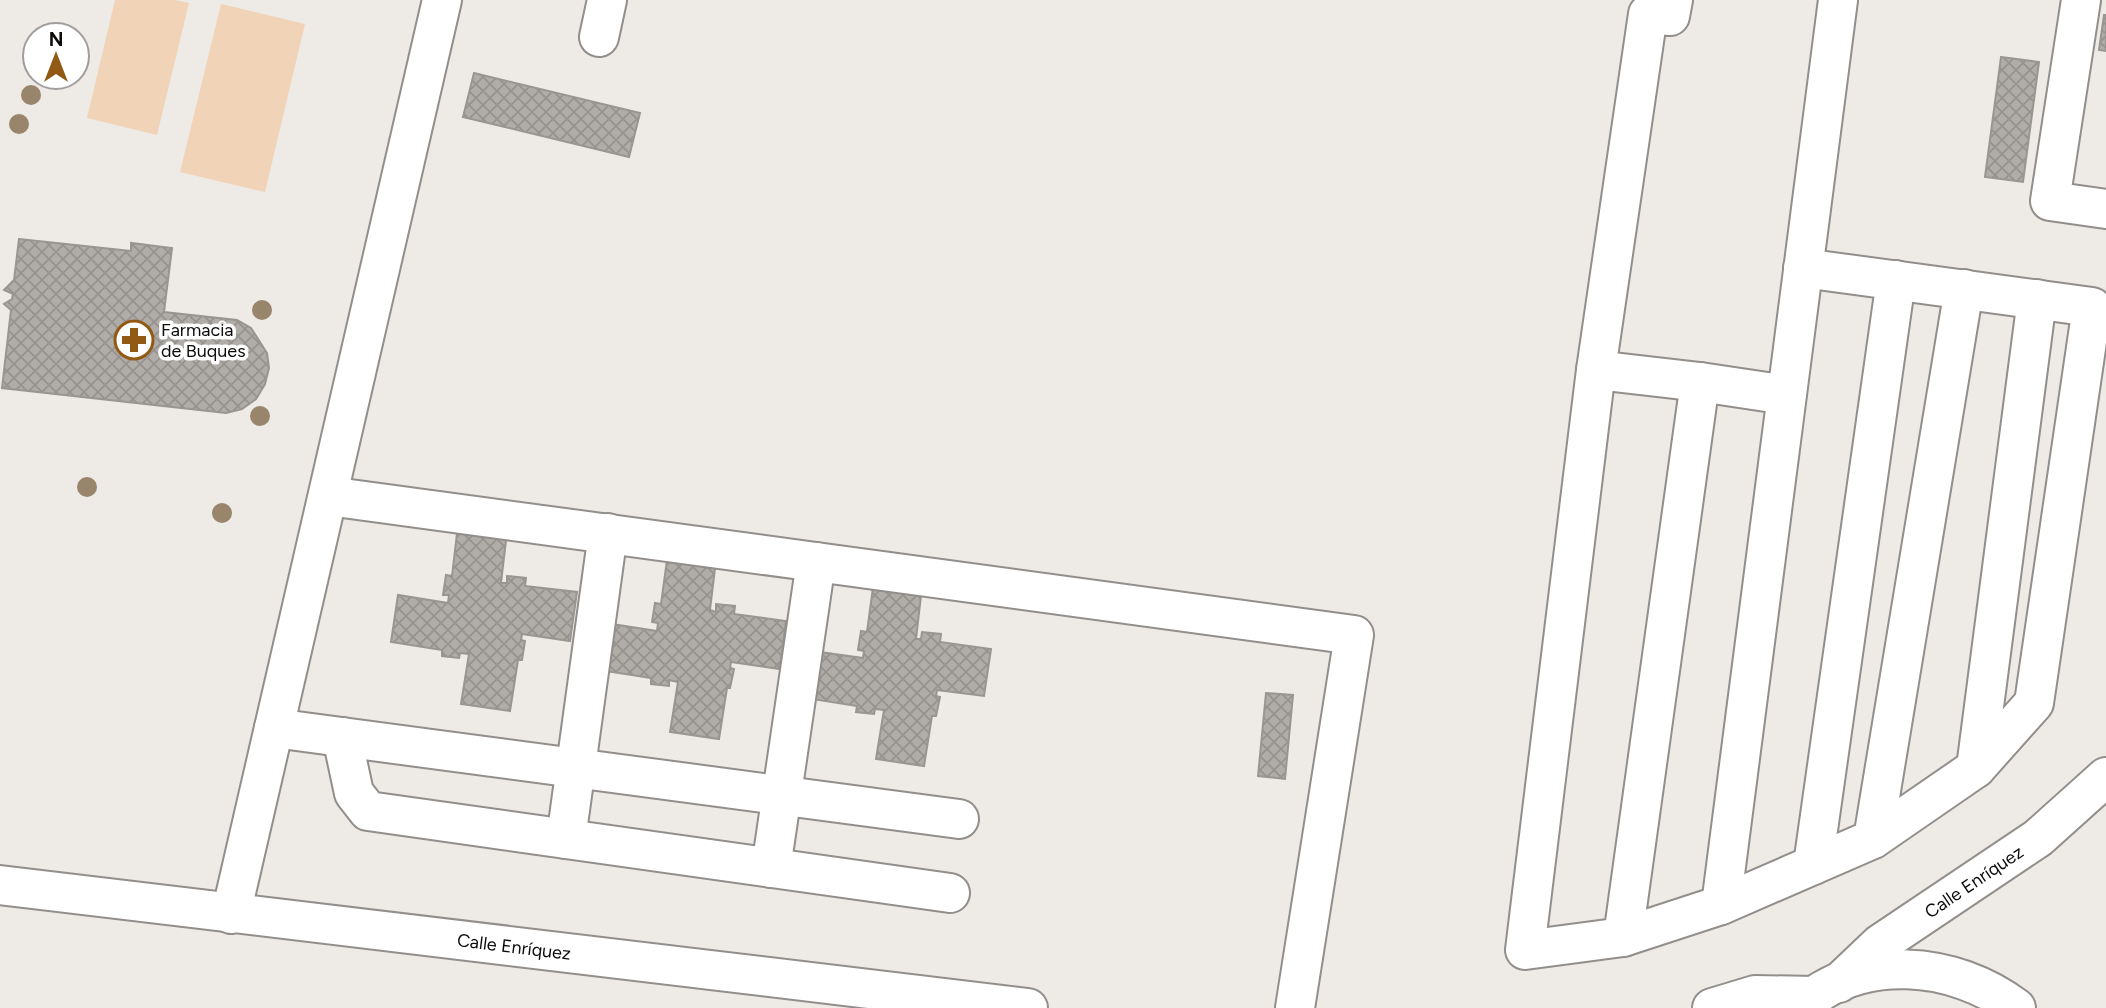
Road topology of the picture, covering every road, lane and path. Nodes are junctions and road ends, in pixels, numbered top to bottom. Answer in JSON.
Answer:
{"nodes":[{"id":1,"x":443,"y":0,"type":"edge"},
{"id":2,"x":607,"y":0,"type":"edge"},
{"id":3,"x":1673,"y":0,"type":"edge"},
{"id":4,"x":1838,"y":0,"type":"edge"},
{"id":5,"x":2081,"y":0,"type":"edge"},
{"id":6,"x":599,"y":37,"type":"dead end"},
{"id":7,"x":2106,"y":209,"type":"edge"},
{"id":8,"x":1803,"y":268,"type":"junction"},
{"id":9,"x":1896,"y":280,"type":"junction"},
{"id":10,"x":1964,"y":289,"type":"junction"},
{"id":11,"x":2037,"y":299,"type":"junction"},
{"id":12,"x":1596,"y":370,"type":"junction"},
{"id":13,"x":1700,"y":382,"type":"junction"},
{"id":14,"x":1787,"y":395,"type":"junction"},
{"id":15,"x":328,"y":496,"type":"junction"},
{"id":16,"x":608,"y":533,"type":"junction"},
{"id":17,"x":816,"y":562,"type":"junction"},
{"id":18,"x":274,"y":728,"type":"junction"},
{"id":19,"x":342,"y":737,"type":"junction"},
{"id":20,"x":575,"y":768,"type":"junction"},
{"id":21,"x":1976,"y":768,"type":"junction"},
{"id":22,"x":2106,"y":777,"type":"edge"},
{"id":23,"x":783,"y":795,"type":"junction"},
{"id":24,"x":959,"y":819,"type":"dead end"},
{"id":25,"x":566,"y":839,"type":"junction"},
{"id":26,"x":1873,"y":839,"type":"junction"},
{"id":27,"x":1812,"y":865,"type":"junction"},
{"id":28,"x":771,"y":868,"type":"junction"},
{"id":29,"x":0,"y":886,"type":"edge"},
{"id":30,"x":950,"y":893,"type":"dead end"},
{"id":31,"x":1721,"y":905,"type":"junction"},
{"id":32,"x":231,"y":914,"type":"junction"},
{"id":33,"x":1623,"y":937,"type":"junction"},
{"id":34,"x":1818,"y":996,"type":"edge"},
{"id":35,"x":1028,"y":1008,"type":"edge"},
{"id":36,"x":1295,"y":1008,"type":"edge"},
{"id":37,"x":1712,"y":1008,"type":"edge"},
{"id":38,"x":2016,"y":1008,"type":"edge"}],
"edges":[{"from":1,"to":15,"type":"street"},
{"from":2,"to":6,"type":"street"},
{"from":3,"to":12,"type":"street"},
{"from":4,"to":8,"type":"street"},
{"from":5,"to":7,"type":"street"},
{"from":8,"to":9,"type":"street"},
{"from":8,"to":14,"type":"street"},
{"from":9,"to":10,"type":"street"},
{"from":9,"to":27,"type":"street"},
{"from":10,"to":11,"type":"street"},
{"from":10,"to":26,"type":"street"},
{"from":11,"to":21,"type":"street"},
{"from":11,"to":21,"type":"street"},
{"from":12,"to":13,"type":"street"},
{"from":12,"to":33,"type":"street"},
{"from":13,"to":14,"type":"street"},
{"from":13,"to":33,"type":"street"},
{"from":14,"to":31,"type":"street"},
{"from":15,"to":16,"type":"street"},
{"from":15,"to":18,"type":"street"},
{"from":16,"to":17,"type":"street"},
{"from":16,"to":20,"type":"street"},
{"from":17,"to":23,"type":"street"},
{"from":17,"to":36,"type":"street"},
{"from":18,"to":19,"type":"street"},
{"from":18,"to":32,"type":"street"},
{"from":19,"to":20,"type":"street"},
{"from":19,"to":25,"type":"street"},
{"from":20,"to":23,"type":"street"},
{"from":20,"to":25,"type":"street"},
{"from":21,"to":26,"type":"street"},
{"from":22,"to":34,"type":"street","name":"Calle Enríquez"},
{"from":23,"to":24,"type":"street"},
{"from":23,"to":28,"type":"street"},
{"from":25,"to":28,"type":"street"},
{"from":26,"to":27,"type":"street"},
{"from":27,"to":31,"type":"street"},
{"from":28,"to":30,"type":"street"},
{"from":29,"to":32,"type":"street","name":"Calle Enríquez"},
{"from":31,"to":33,"type":"street"},
{"from":32,"to":35,"type":"street","name":"Calle Enríquez"},
{"from":34,"to":37,"type":"street"},
{"from":34,"to":38,"type":"street"}]}
